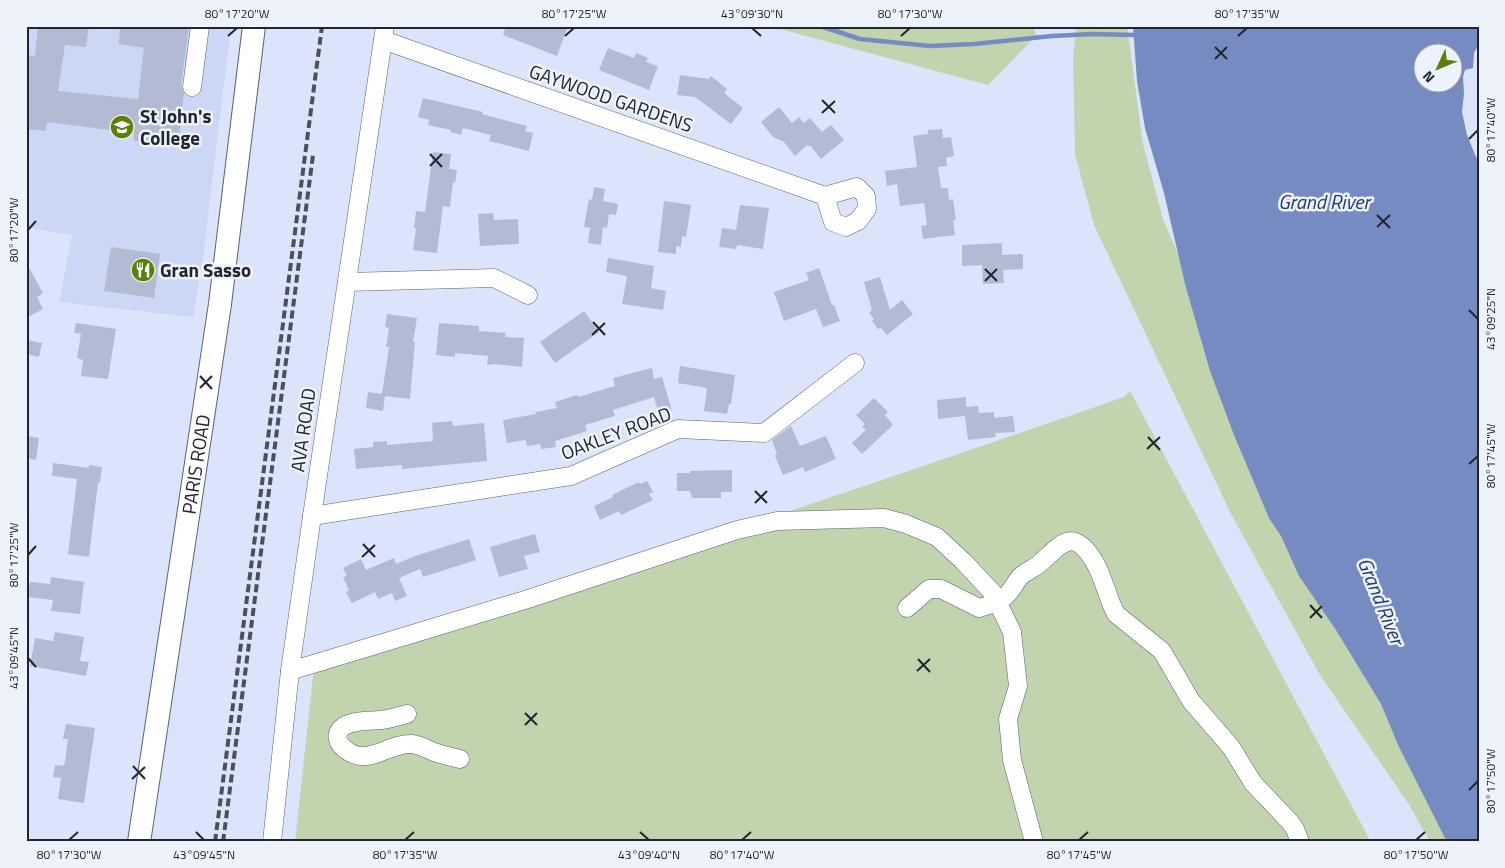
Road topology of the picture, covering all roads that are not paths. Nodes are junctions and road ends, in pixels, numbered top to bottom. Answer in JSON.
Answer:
{"nodes":[{"id":1,"x":200,"y":26,"type":"edge"},
{"id":2,"x":254,"y":26,"type":"edge"},
{"id":3,"x":384,"y":33,"type":"edge"},
{"id":4,"x":192,"y":87,"type":"dead end"},
{"id":5,"x":825,"y":196,"type":"dead end"},
{"id":6,"x":347,"y":282,"type":"junction"},
{"id":7,"x":528,"y":295,"type":"dead end"},
{"id":8,"x":855,"y":363,"type":"dead end"},
{"id":9,"x":312,"y":516,"type":"junction"},
{"id":10,"x":997,"y":601,"type":"junction"},
{"id":11,"x":907,"y":608,"type":"dead end"},
{"id":12,"x":290,"y":671,"type":"junction"},
{"id":13,"x":407,"y":714,"type":"dead end"},
{"id":14,"x":460,"y":759,"type":"dead end"},
{"id":15,"x":139,"y":842,"type":"edge"},
{"id":16,"x":272,"y":842,"type":"edge"},
{"id":17,"x":1034,"y":842,"type":"edge"},
{"id":18,"x":1300,"y":842,"type":"edge"}],
"edges":[{"from":1,"to":4,"type":"street"},
{"from":2,"to":15,"type":"main road","name":"PARIS ROAD"},
{"from":3,"to":5,"type":"street","name":"GAYWOOD GARDENS"},
{"from":3,"to":6,"type":"street","name":"AVA ROAD"},
{"from":6,"to":7,"type":"street"},
{"from":6,"to":9,"type":"street","name":"AVA ROAD"},
{"from":8,"to":9,"type":"street","name":"OAKLEY ROAD"},
{"from":9,"to":12,"type":"street","name":"AVA ROAD"},
{"from":10,"to":11,"type":"street"},
{"from":10,"to":12,"type":"street"},
{"from":10,"to":17,"type":"street"},
{"from":10,"to":18,"type":"street"},
{"from":12,"to":16,"type":"street","name":"AVA ROAD"},
{"from":13,"to":14,"type":"street"}]}
